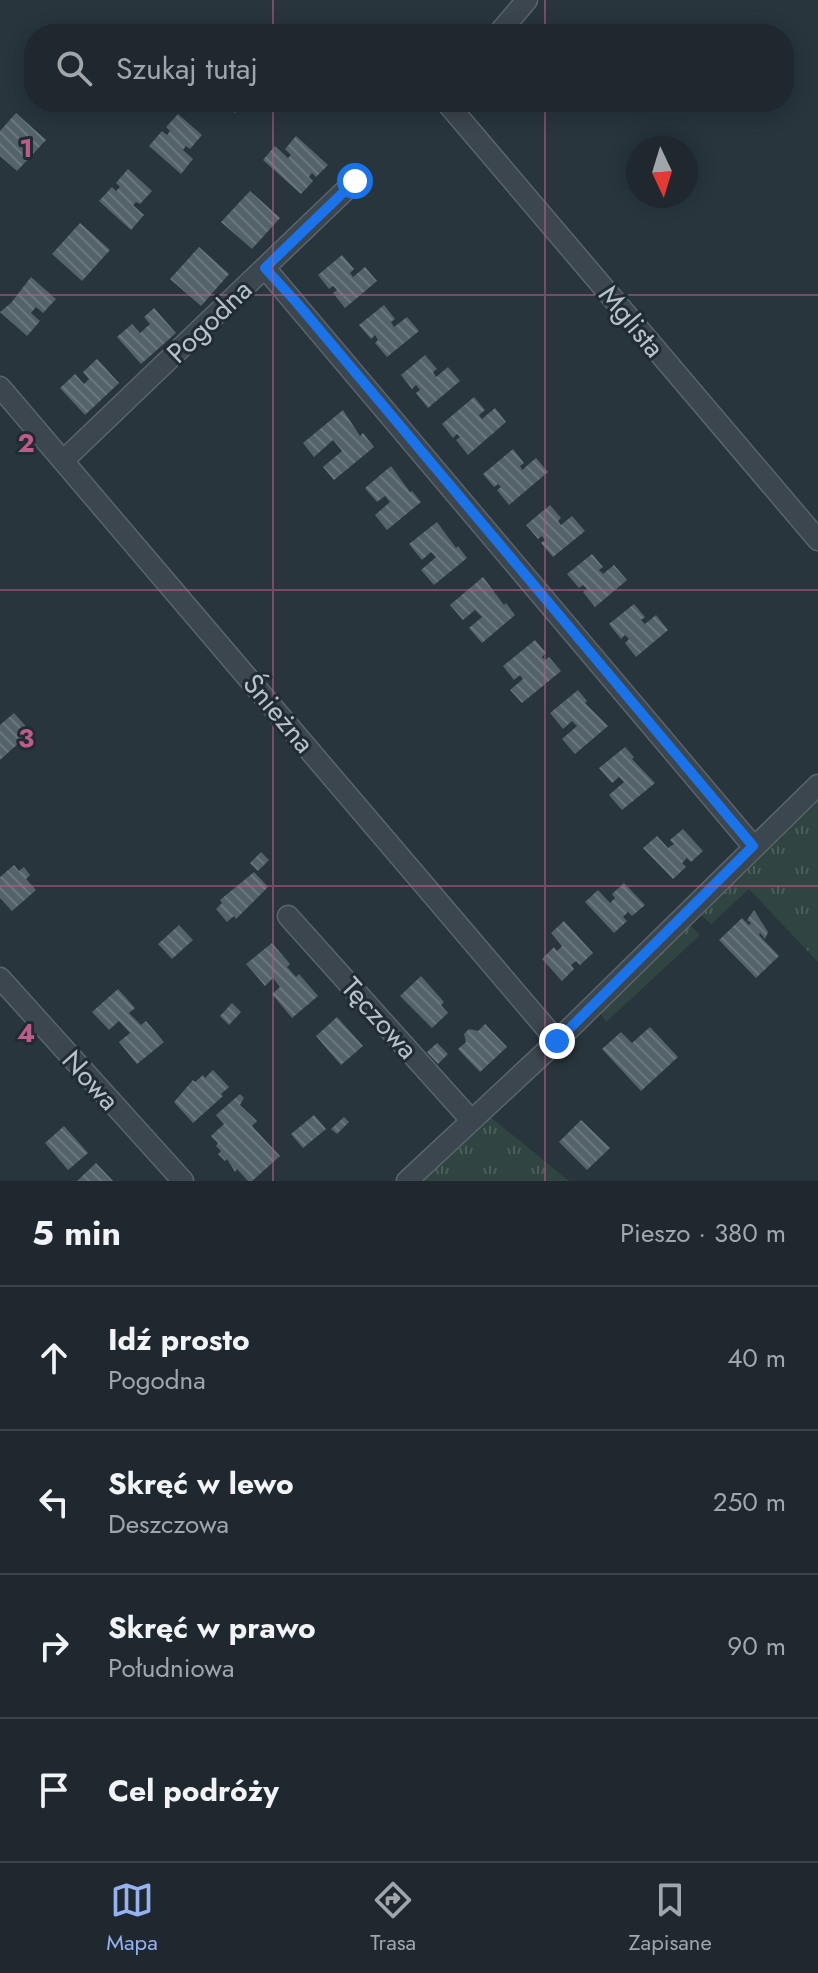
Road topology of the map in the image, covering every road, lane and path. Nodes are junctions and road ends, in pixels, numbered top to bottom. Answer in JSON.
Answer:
{"nodes":[{"id":1,"x":527,"y":0,"type":"edge"},
{"id":2,"x":507,"y":24,"type":"edge"},
{"id":3,"x":454,"y":112,"type":"edge"},
{"id":4,"x":355,"y":181,"type":"dead end"},
{"id":5,"x":265,"y":268,"type":"junction"},
{"id":6,"x":0,"y":387,"type":"edge"},
{"id":7,"x":64,"y":460,"type":"junction"},
{"id":8,"x":818,"y":540,"type":"edge"},
{"id":9,"x":818,"y":785,"type":"edge"},
{"id":10,"x":753,"y":846,"type":"junction"},
{"id":11,"x":288,"y":916,"type":"dead end"},
{"id":12,"x":0,"y":978,"type":"edge"},
{"id":13,"x":557,"y":1041,"type":"junction"},
{"id":14,"x":471,"y":1120,"type":"junction"},
{"id":15,"x":183,"y":1181,"type":"edge"},
{"id":16,"x":407,"y":1181,"type":"edge"}],
"edges":[{"from":1,"to":2,"type":"street"},
{"from":3,"to":8,"type":"street","name":"Mglista"},
{"from":4,"to":5,"type":"street","name":"Pogodna"},
{"from":5,"to":7,"type":"street","name":"Pogodna"},
{"from":5,"to":10,"type":"street"},
{"from":6,"to":7,"type":"street","name":"Śnieżna"},
{"from":7,"to":13,"type":"street","name":"Śnieżna"},
{"from":9,"to":10,"type":"street"},
{"from":10,"to":13,"type":"street"},
{"from":11,"to":14,"type":"street","name":"Tęczowa"},
{"from":12,"to":15,"type":"street","name":"Nowa"},
{"from":13,"to":14,"type":"street"},
{"from":14,"to":16,"type":"street"}]}
